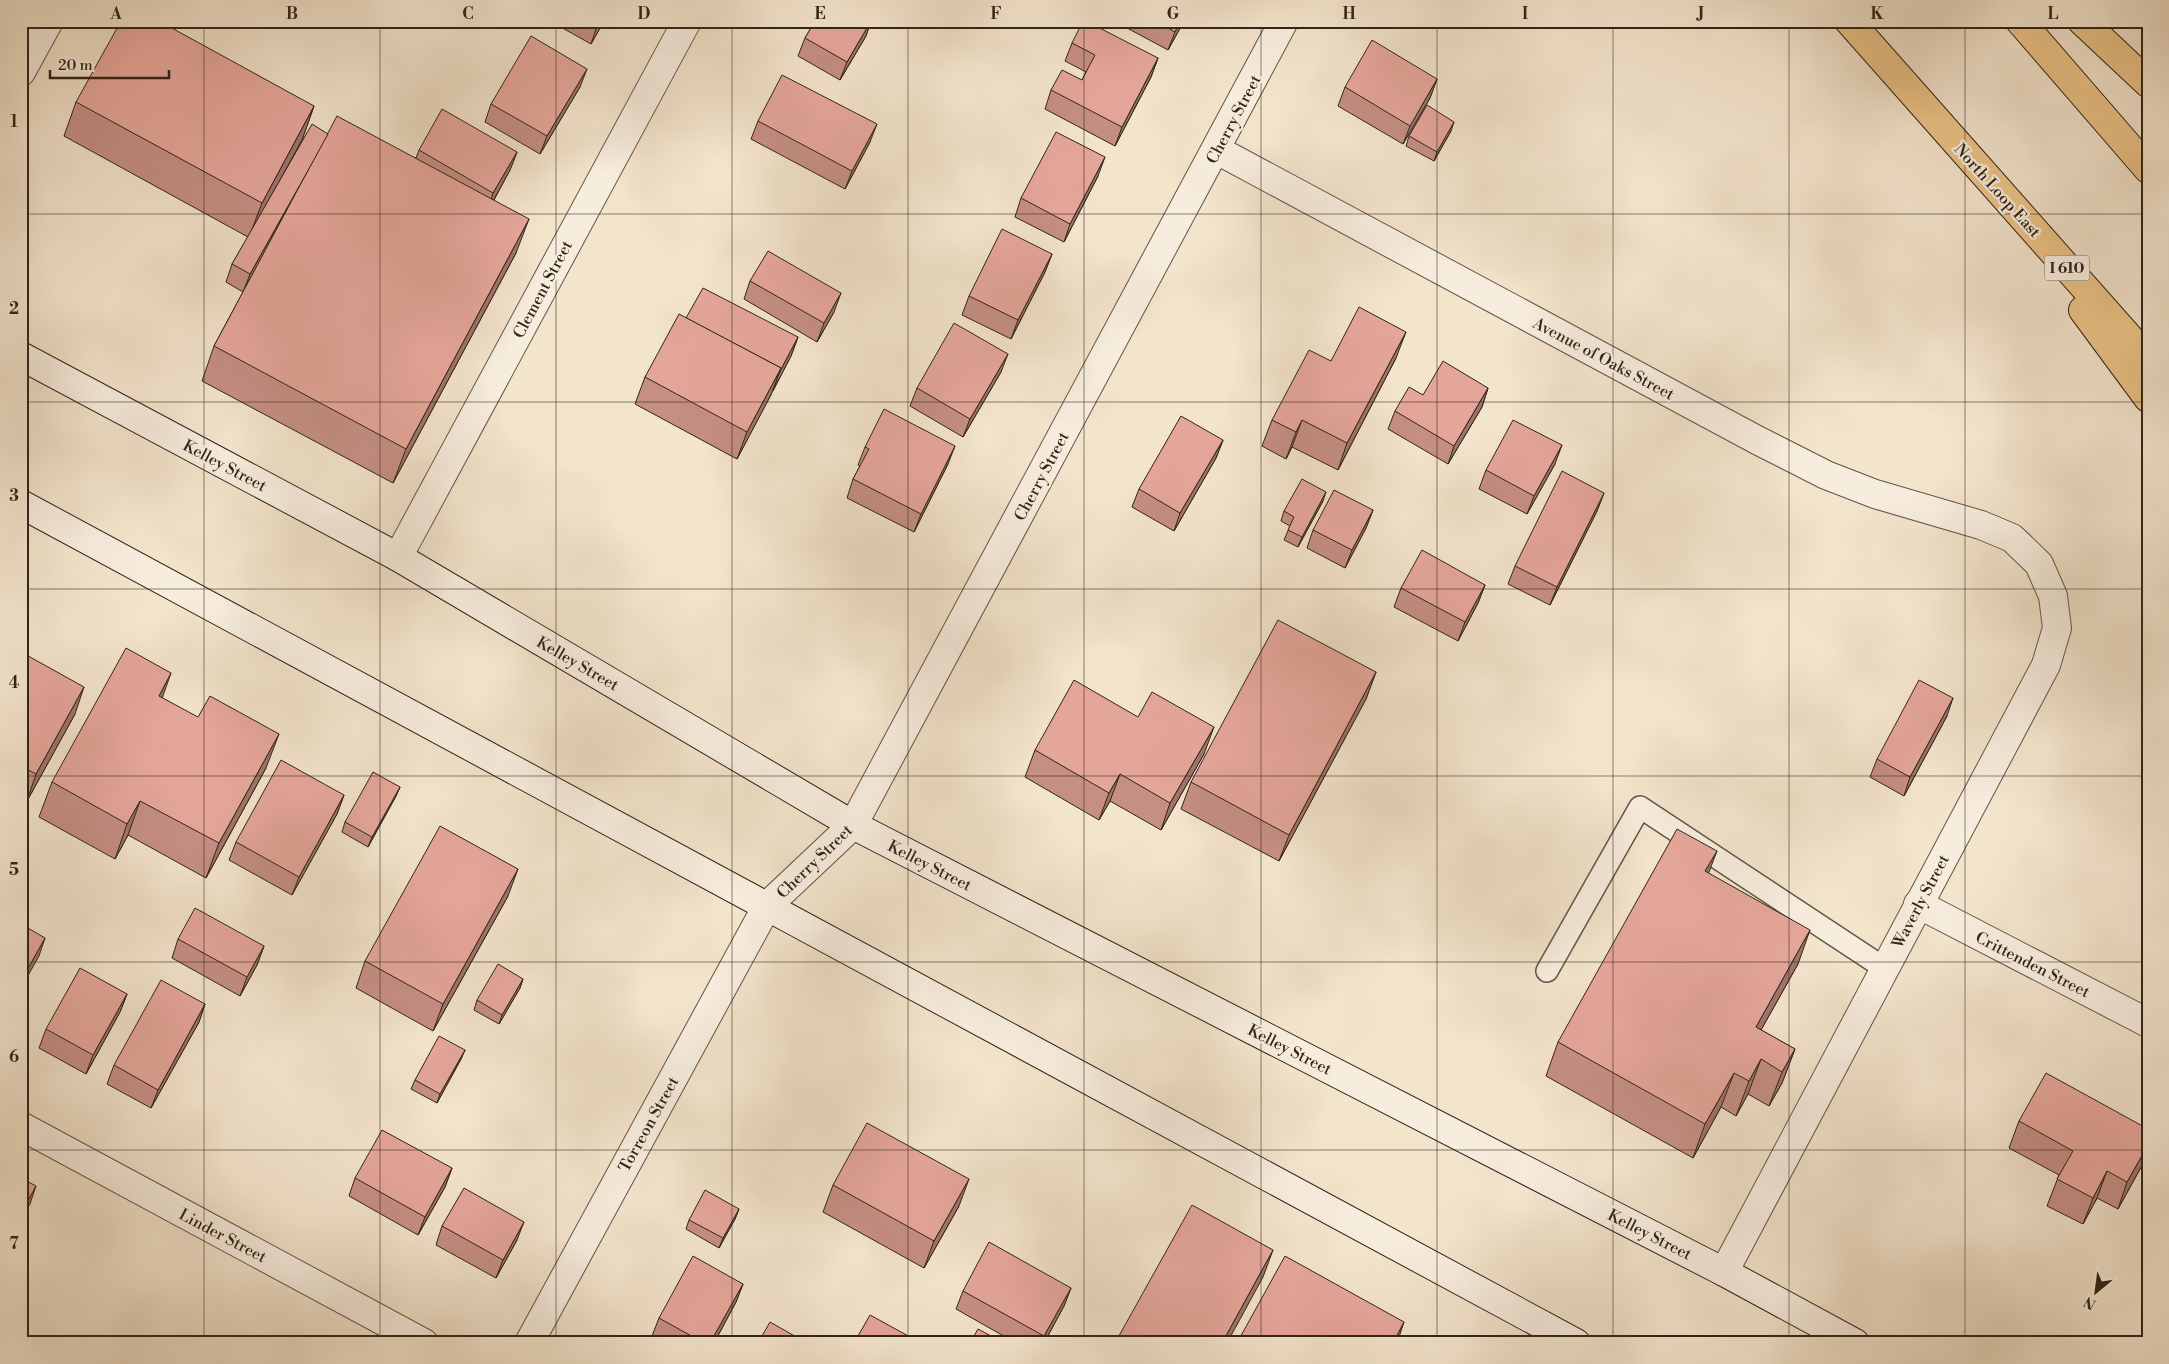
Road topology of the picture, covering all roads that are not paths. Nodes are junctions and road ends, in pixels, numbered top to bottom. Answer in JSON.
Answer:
{"nodes":[{"id":1,"x":49,"y":21,"type":"edge"},
{"id":2,"x":687,"y":21,"type":"edge"},
{"id":3,"x":1284,"y":21,"type":"edge"},
{"id":4,"x":1849,"y":21,"type":"edge"},
{"id":5,"x":2020,"y":21,"type":"edge"},
{"id":6,"x":2082,"y":21,"type":"edge"},
{"id":7,"x":21,"y":72,"type":"edge"},
{"id":8,"x":2148,"y":82,"type":"edge"},
{"id":9,"x":1217,"y":150,"type":"junction"},
{"id":10,"x":2148,"y":169,"type":"edge"},
{"id":11,"x":1987,"y":178,"type":"junction"},
{"id":12,"x":21,"y":356,"type":"edge"},
{"id":13,"x":2148,"y":359,"type":"edge"},
{"id":14,"x":2148,"y":398,"type":"edge"},
{"id":15,"x":21,"y":504,"type":"edge"},
{"id":16,"x":2004,"y":535,"type":"joint"},
{"id":17,"x":398,"y":557,"type":"junction"},
{"id":18,"x":853,"y":825,"type":"junction"},
{"id":19,"x":1918,"y":904,"type":"junction"},
{"id":20,"x":766,"y":906,"type":"junction"},
{"id":21,"x":1884,"y":968,"type":"junction"},
{"id":22,"x":1547,"y":971,"type":"dead end"},
{"id":23,"x":2148,"y":1023,"type":"edge"},
{"id":24,"x":21,"y":1126,"type":"edge"},
{"id":25,"x":1724,"y":1272,"type":"junction"},
{"id":26,"x":424,"y":1343,"type":"edge"},
{"id":27,"x":528,"y":1343,"type":"edge"},
{"id":28,"x":1576,"y":1343,"type":"edge"},
{"id":29,"x":1855,"y":1343,"type":"edge"}],
"edges":[{"from":1,"to":7,"type":"street"},
{"from":2,"to":17,"type":"street","name":"Clement Street"},
{"from":3,"to":9,"type":"street","name":"Cherry Street"},
{"from":4,"to":11,"type":"highway","name":"North Loop East","number":"I 610"},
{"from":5,"to":10,"type":"highway"},
{"from":6,"to":8,"type":"highway"},
{"from":9,"to":16,"type":"street","name":"Avenue of Oaks Street"},
{"from":9,"to":18,"type":"street","name":"Cherry Street"},
{"from":11,"to":13,"type":"highway","name":"North Loop East","number":"I 610"},
{"from":11,"to":14,"type":"highway"},
{"from":12,"to":17,"type":"street","name":"Kelley Street"},
{"from":15,"to":20,"type":"street"},
{"from":16,"to":19,"type":"street","name":"Waverly Street"},
{"from":17,"to":18,"type":"street","name":"Kelley Street"},
{"from":18,"to":20,"type":"street","name":"Cherry Street"},
{"from":18,"to":25,"type":"street","name":"Kelley Street"},
{"from":19,"to":21,"type":"street","name":"Waverly Street"},
{"from":19,"to":23,"type":"street","name":"Crittenden Street"},
{"from":20,"to":27,"type":"street","name":"Torreon Street"},
{"from":20,"to":28,"type":"street"},
{"from":21,"to":22,"type":"lane"},
{"from":21,"to":25,"type":"street","name":"Waverly Street"},
{"from":24,"to":26,"type":"street","name":"Linder Street"},
{"from":25,"to":29,"type":"street","name":"Kelley Street"}]}
